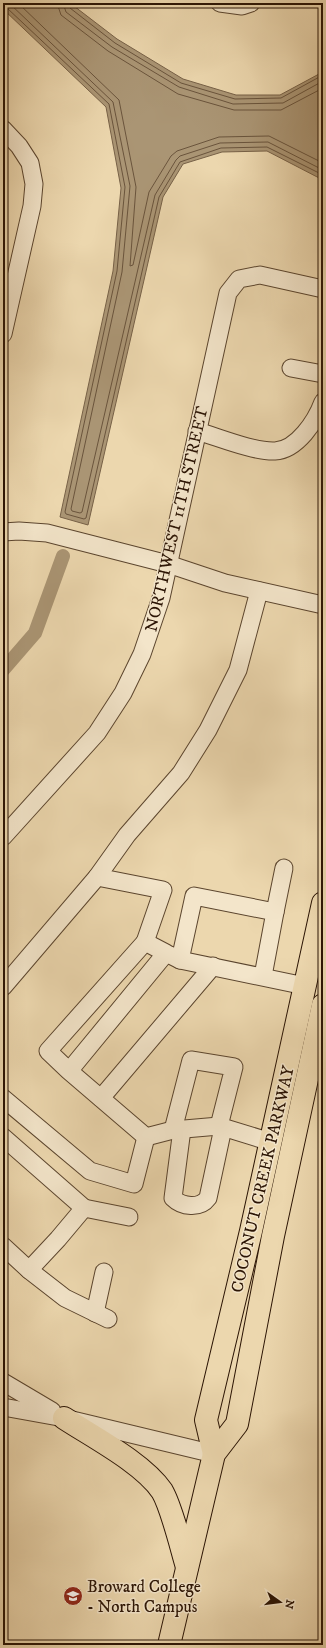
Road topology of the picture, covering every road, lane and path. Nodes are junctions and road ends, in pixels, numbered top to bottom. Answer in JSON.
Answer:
{"nodes":[{"id":1,"x":220,"y":3,"type":"edge"},
{"id":2,"x":251,"y":3,"type":"edge"},
{"id":3,"x":3,"y":129,"type":"edge"},
{"id":4,"x":323,"y":289,"type":"edge"},
{"id":5,"x":3,"y":334,"type":"edge"},
{"id":6,"x":290,"y":368,"type":"dead end"},
{"id":7,"x":323,"y":374,"type":"edge"},
{"id":8,"x":323,"y":402,"type":"edge"},
{"id":9,"x":197,"y":431,"type":"junction"},
{"id":10,"x":3,"y":532,"type":"edge"},
{"id":11,"x":168,"y":564,"type":"junction"},
{"id":12,"x":259,"y":591,"type":"junction"},
{"id":13,"x":323,"y":605,"type":"edge"},
{"id":14,"x":3,"y":837,"type":"edge"},
{"id":15,"x":284,"y":868,"type":"dead end"},
{"id":16,"x":97,"y":877,"type":"junction"},
{"id":17,"x":323,"y":903,"type":"edge"},
{"id":18,"x":275,"y":912,"type":"junction"},
{"id":19,"x":145,"y":942,"type":"junction"},
{"id":20,"x":173,"y":957,"type":"junction"},
{"id":21,"x":213,"y":966,"type":"junction"},
{"id":22,"x":263,"y":976,"type":"junction"},
{"id":23,"x":305,"y":986,"type":"junction"},
{"id":24,"x":3,"y":987,"type":"edge"},
{"id":25,"x":323,"y":1005,"type":"edge"},
{"id":26,"x":69,"y":1071,"type":"junction"},
{"id":27,"x":3,"y":1098,"type":"edge"},
{"id":28,"x":100,"y":1098,"type":"junction"},
{"id":29,"x":221,"y":1127,"type":"junction"},
{"id":30,"x":178,"y":1130,"type":"junction"},
{"id":31,"x":3,"y":1137,"type":"edge"},
{"id":32,"x":146,"y":1137,"type":"junction"},
{"id":33,"x":271,"y":1142,"type":"junction"},
{"id":34,"x":288,"y":1166,"type":"junction"},
{"id":35,"x":84,"y":1208,"type":"junction"},
{"id":36,"x":129,"y":1217,"type":"dead end"},
{"id":37,"x":3,"y":1246,"type":"edge"},
{"id":38,"x":29,"y":1270,"type":"junction"},
{"id":39,"x":104,"y":1272,"type":"dead end"},
{"id":40,"x":3,"y":1382,"type":"edge"},
{"id":41,"x":3,"y":1407,"type":"edge"},
{"id":42,"x":64,"y":1418,"type":"junction"},
{"id":43,"x":214,"y":1454,"type":"junction"},
{"id":44,"x":187,"y":1567,"type":"junction"},
{"id":45,"x":169,"y":1645,"type":"edge"}],
"edges":[{"from":1,"to":2,"type":"street"},
{"from":3,"to":5,"type":"street"},
{"from":4,"to":9,"type":"street","name":"NORTHWEST 11TH STREET"},
{"from":6,"to":7,"type":"street"},
{"from":8,"to":9,"type":"street"},
{"from":9,"to":11,"type":"street","name":"NORTHWEST 11TH STREET"},
{"from":10,"to":11,"type":"street"},
{"from":11,"to":12,"type":"street"},
{"from":11,"to":14,"type":"street","name":"NORTHWEST 11TH STREET"},
{"from":12,"to":13,"type":"street"},
{"from":12,"to":16,"type":"street"},
{"from":15,"to":18,"type":"street"},
{"from":16,"to":19,"type":"street"},
{"from":16,"to":24,"type":"street"},
{"from":17,"to":23,"type":"main road","name":"COCONUT CREEK PARKWAY"},
{"from":18,"to":20,"type":"street"},
{"from":18,"to":22,"type":"street"},
{"from":19,"to":20,"type":"street"},
{"from":19,"to":26,"type":"street"},
{"from":20,"to":21,"type":"street"},
{"from":20,"to":26,"type":"street"},
{"from":21,"to":22,"type":"street"},
{"from":21,"to":28,"type":"street"},
{"from":22,"to":23,"type":"street"},
{"from":23,"to":33,"type":"main road","name":"COCONUT CREEK PARKWAY"},
{"from":23,"to":34,"type":"main road"},
{"from":25,"to":34,"type":"main road","name":"COCONUT CREEK PARKWAY"},
{"from":26,"to":28,"type":"street"},
{"from":27,"to":32,"type":"street"},
{"from":28,"to":32,"type":"street"},
{"from":29,"to":30,"type":"street"},
{"from":29,"to":30,"type":"street"},
{"from":29,"to":30,"type":"street"},
{"from":29,"to":33,"type":"street"},
{"from":30,"to":32,"type":"street"},
{"from":31,"to":35,"type":"street"},
{"from":33,"to":43,"type":"main road","name":"COCONUT CREEK PARKWAY"},
{"from":34,"to":43,"type":"main road","name":"COCONUT CREEK PARKWAY"},
{"from":35,"to":36,"type":"street"},
{"from":35,"to":38,"type":"street"},
{"from":37,"to":38,"type":"street"},
{"from":38,"to":39,"type":"street"},
{"from":40,"to":42,"type":"street"},
{"from":41,"to":42,"type":"street"},
{"from":42,"to":43,"type":"street"},
{"from":42,"to":44,"type":"main road"},
{"from":43,"to":44,"type":"main road","name":"COCONUT CREEK PARKWAY"},
{"from":44,"to":45,"type":"main road","name":"COCONUT CREEK PARKWAY"}]}
